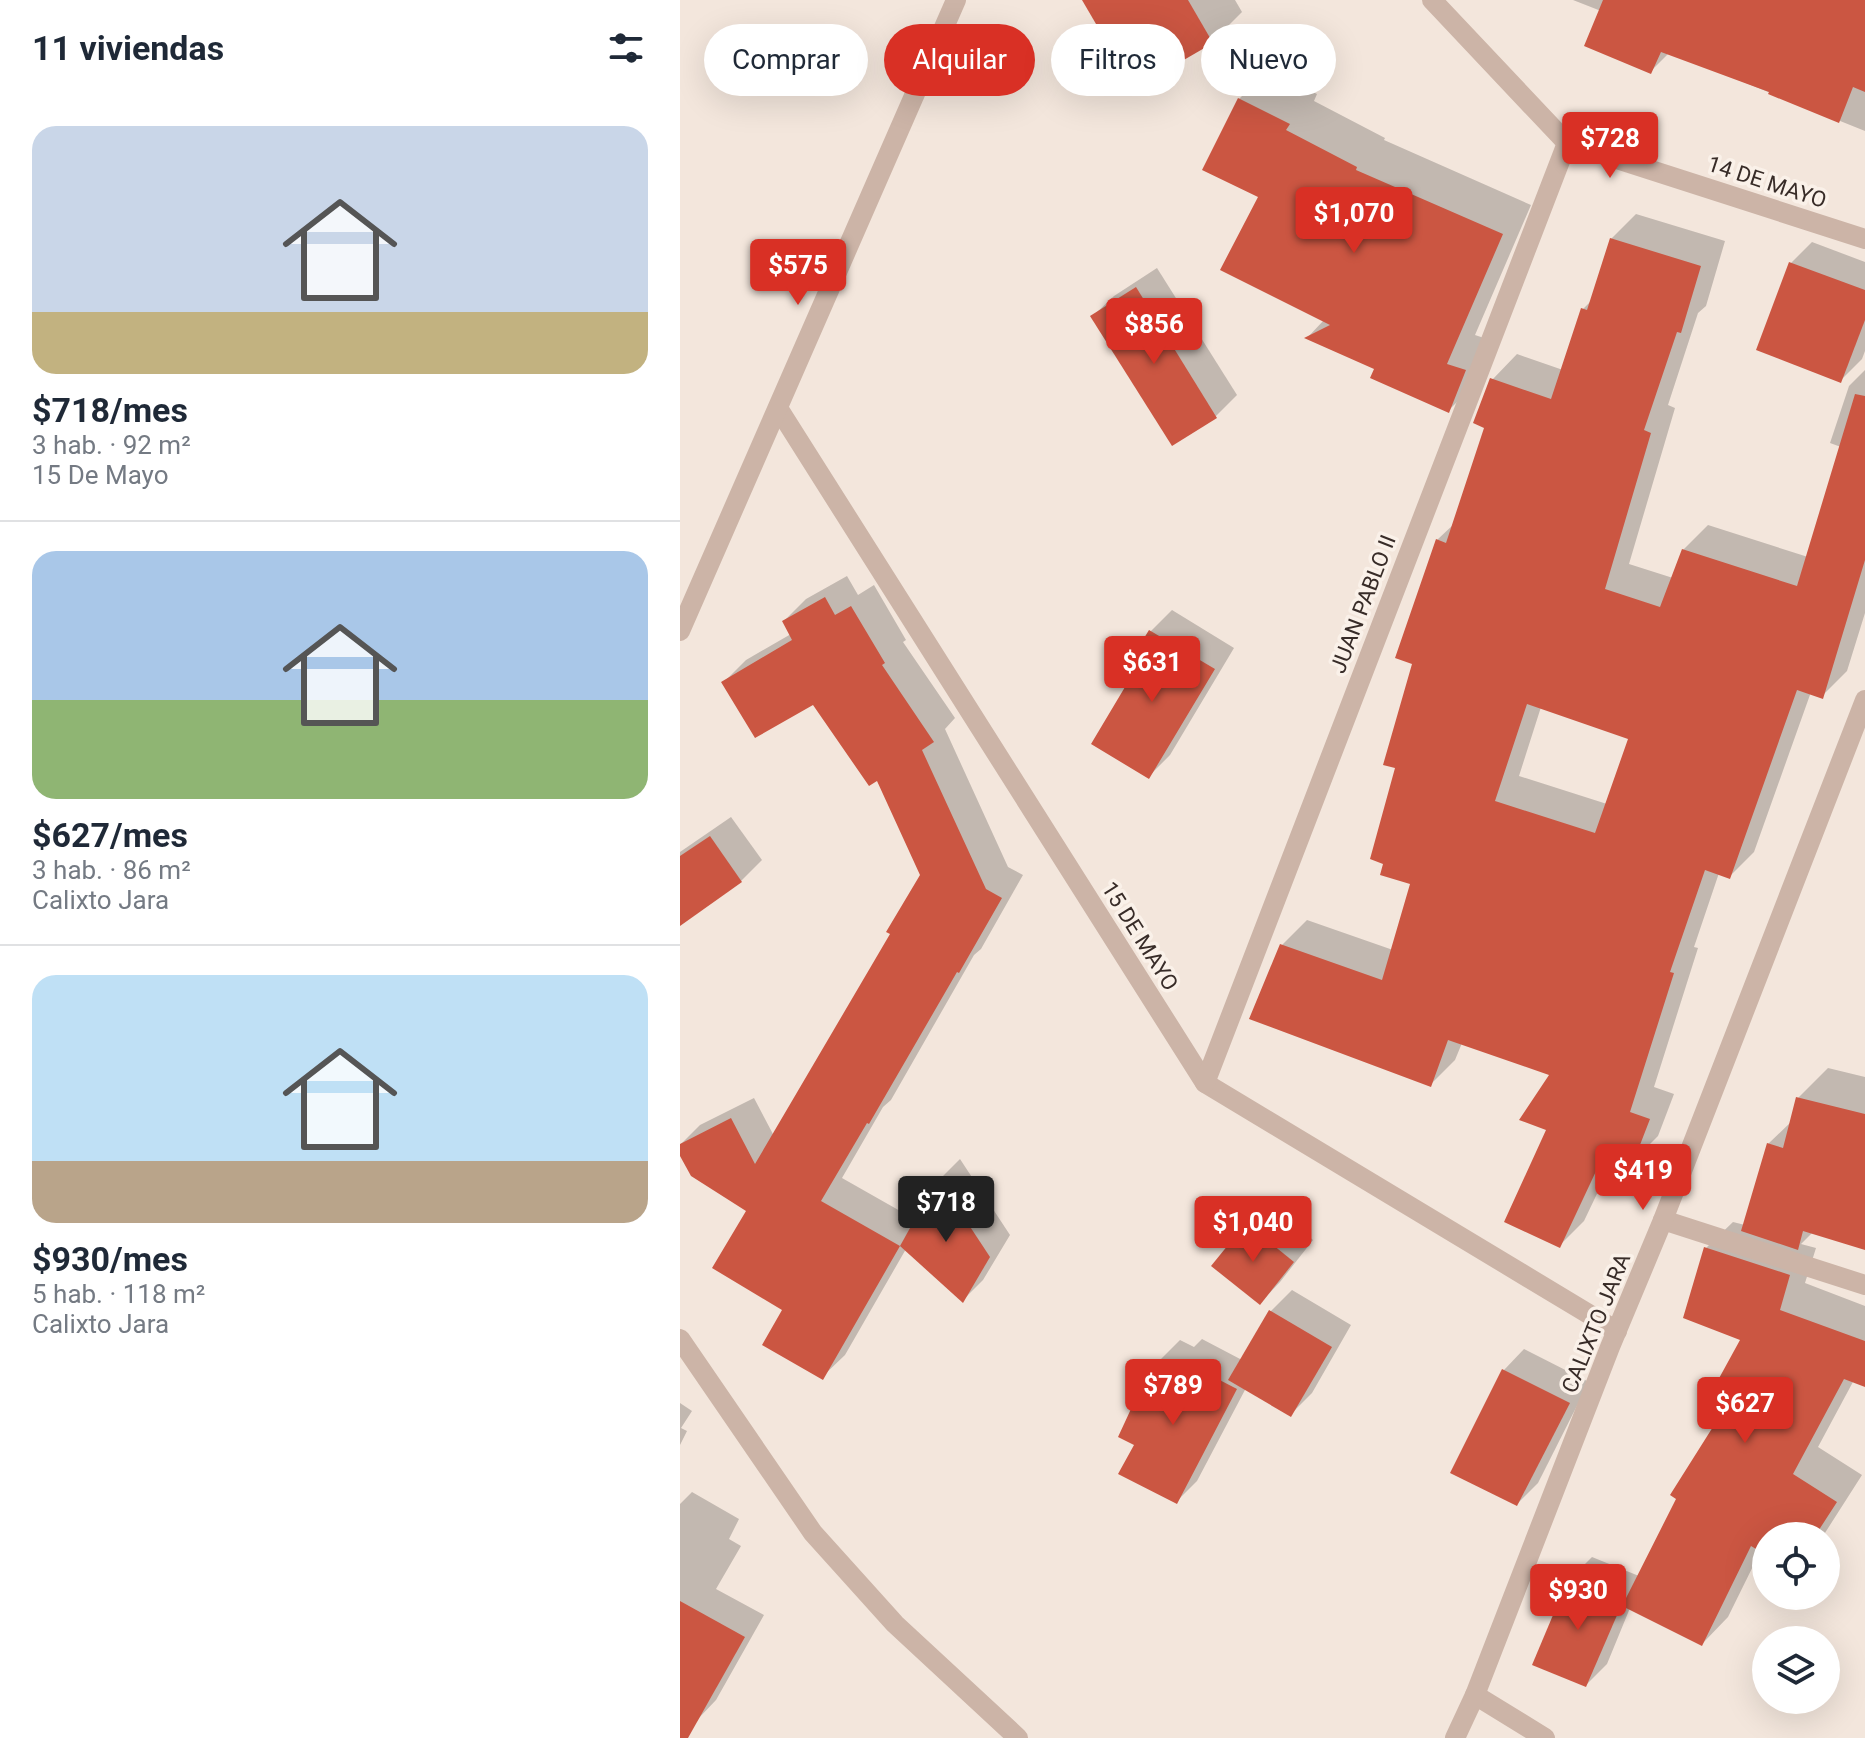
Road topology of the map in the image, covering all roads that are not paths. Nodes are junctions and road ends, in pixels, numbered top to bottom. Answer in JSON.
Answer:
{"nodes":[{"id":1,"x":956,"y":0,"type":"edge"},
{"id":2,"x":1432,"y":0,"type":"edge"},
{"id":3,"x":1567,"y":143,"type":"junction"},
{"id":4,"x":1865,"y":239,"type":"edge"},
{"id":5,"x":778,"y":408,"type":"junction"},
{"id":6,"x":680,"y":631,"type":"edge"},
{"id":7,"x":1865,"y":700,"type":"edge"},
{"id":8,"x":1857,"y":742,"type":"edge"},
{"id":9,"x":1205,"y":1083,"type":"junction"},
{"id":10,"x":1663,"y":1220,"type":"junction"},
{"id":11,"x":1865,"y":1285,"type":"edge"},
{"id":12,"x":1617,"y":1331,"type":"junction"},
{"id":13,"x":680,"y":1339,"type":"edge"},
{"id":14,"x":1475,"y":1695,"type":"junction"},
{"id":15,"x":1018,"y":1738,"type":"edge"},
{"id":16,"x":1455,"y":1738,"type":"edge"},
{"id":17,"x":1545,"y":1738,"type":"edge"}],
"edges":[{"from":1,"to":5,"type":"street"},
{"from":2,"to":3,"type":"street","name":"14 DE MAYO"},
{"from":3,"to":4,"type":"street","name":"14 DE MAYO"},
{"from":3,"to":9,"type":"street","name":"JUAN PABLO II"},
{"from":5,"to":6,"type":"street"},
{"from":5,"to":9,"type":"street","name":"15 DE MAYO"},
{"from":7,"to":8,"type":"street","name":"CALIXTO JARA"},
{"from":8,"to":10,"type":"street","name":"CALIXTO JARA"},
{"from":9,"to":12,"type":"street","name":"15 DE MAYO"},
{"from":10,"to":11,"type":"street"},
{"from":10,"to":12,"type":"street","name":"CALIXTO JARA"},
{"from":12,"to":14,"type":"street","name":"CALIXTO JARA"},
{"from":13,"to":15,"type":"street"},
{"from":14,"to":16,"type":"street","name":"CALIXTO JARA"},
{"from":14,"to":17,"type":"street"}]}
